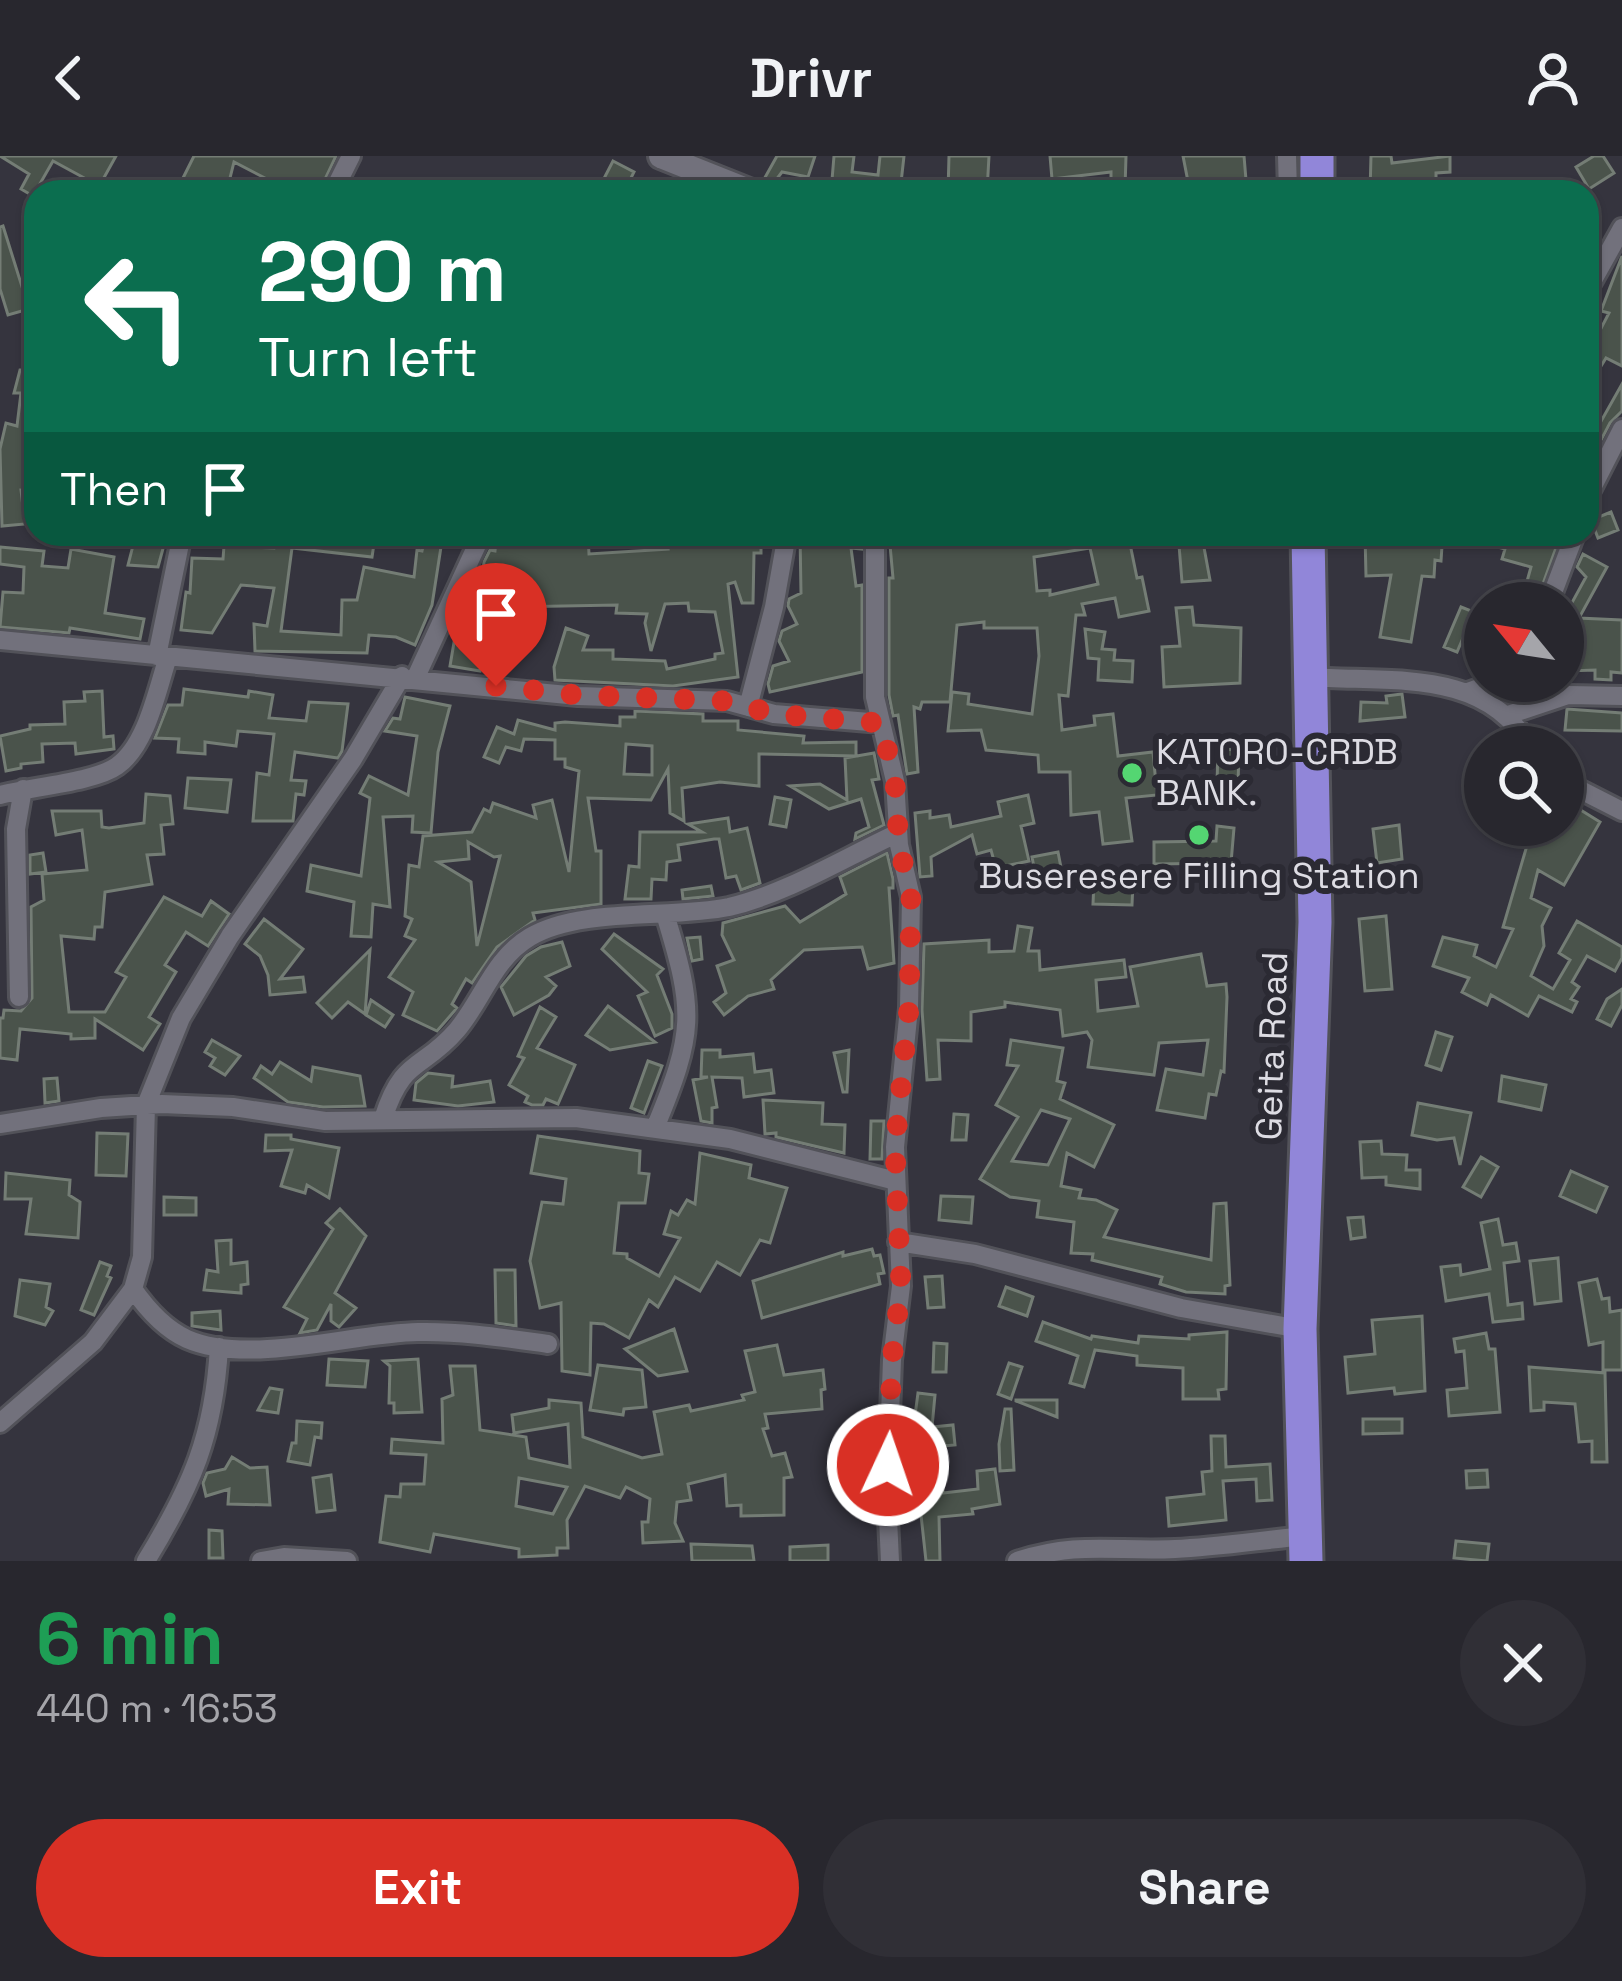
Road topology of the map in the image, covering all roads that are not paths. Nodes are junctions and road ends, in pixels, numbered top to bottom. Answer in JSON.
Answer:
{"nodes":[{"id":1,"x":661,"y":156,"type":"edge"},
{"id":2,"x":693,"y":180,"type":"edge"},
{"id":3,"x":1622,"y":228,"type":"edge"},
{"id":4,"x":1599,"y":269,"type":"edge"},
{"id":5,"x":1622,"y":429,"type":"edge"},
{"id":6,"x":1599,"y":474,"type":"edge"},
{"id":7,"x":180,"y":546,"type":"edge"},
{"id":8,"x":476,"y":546,"type":"edge"},
{"id":9,"x":785,"y":546,"type":"edge"},
{"id":10,"x":875,"y":546,"type":"edge"},
{"id":11,"x":1308,"y":546,"type":"edge"},
{"id":12,"x":1570,"y":546,"type":"edge"},
{"id":13,"x":1557,"y":582,"type":"edge"},
{"id":14,"x":0,"y":640,"type":"edge"},
{"id":15,"x":163,"y":657,"type":"junction"},
{"id":16,"x":1310,"y":676,"type":"junction"},
{"id":17,"x":409,"y":677,"type":"junction"},
{"id":18,"x":1464,"y":691,"type":"edge"},
{"id":19,"x":1622,"y":696,"type":"edge"},
{"id":20,"x":1485,"y":702,"type":"edge"},
{"id":21,"x":748,"y":707,"type":"junction"},
{"id":22,"x":1508,"y":715,"type":"junction"},
{"id":23,"x":881,"y":723,"type":"junction"},
{"id":24,"x":1516,"y":726,"type":"edge"},
{"id":25,"x":22,"y":788,"type":"junction"},
{"id":26,"x":1584,"y":792,"type":"edge"},
{"id":27,"x":0,"y":795,"type":"edge"},
{"id":28,"x":1622,"y":811,"type":"edge"},
{"id":29,"x":898,"y":833,"type":"junction"},
{"id":30,"x":664,"y":914,"type":"junction"},
{"id":31,"x":19,"y":997,"type":"dead end"},
{"id":32,"x":146,"y":1105,"type":"junction"},
{"id":33,"x":383,"y":1119,"type":"junction"},
{"id":34,"x":0,"y":1124,"type":"edge"},
{"id":35,"x":655,"y":1128,"type":"junction"},
{"id":36,"x":896,"y":1181,"type":"junction"},
{"id":37,"x":898,"y":1243,"type":"junction"},
{"id":38,"x":133,"y":1289,"type":"junction"},
{"id":39,"x":1300,"y":1329,"type":"junction"},
{"id":40,"x":548,"y":1344,"type":"dead end"},
{"id":41,"x":219,"y":1347,"type":"junction"},
{"id":42,"x":0,"y":1424,"type":"edge"},
{"id":43,"x":1306,"y":1548,"type":"edge"},
{"id":44,"x":336,"y":1560,"type":"edge"},
{"id":45,"x":146,"y":1561,"type":"edge"},
{"id":46,"x":261,"y":1561,"type":"edge"},
{"id":47,"x":890,"y":1561,"type":"edge"},
{"id":48,"x":1017,"y":1561,"type":"edge"}],
"edges":[{"from":1,"to":2,"type":"street"},
{"from":3,"to":4,"type":"street"},
{"from":5,"to":6,"type":"street"},
{"from":7,"to":15,"type":"street"},
{"from":8,"to":17,"type":"street"},
{"from":9,"to":21,"type":"street"},
{"from":10,"to":23,"type":"street"},
{"from":11,"to":16,"type":"highway","name":"Geita Road"},
{"from":12,"to":13,"type":"street"},
{"from":14,"to":15,"type":"street"},
{"from":15,"to":17,"type":"street"},
{"from":15,"to":25,"type":"street"},
{"from":16,"to":18,"type":"street"},
{"from":16,"to":39,"type":"highway","name":"Geita Road"},
{"from":17,"to":21,"type":"street"},
{"from":17,"to":32,"type":"street"},
{"from":19,"to":22,"type":"street"},
{"from":20,"to":22,"type":"street"},
{"from":21,"to":23,"type":"street"},
{"from":22,"to":24,"type":"street"},
{"from":23,"to":29,"type":"street"},
{"from":25,"to":27,"type":"street"},
{"from":25,"to":31,"type":"street"},
{"from":26,"to":28,"type":"street"},
{"from":29,"to":30,"type":"street"},
{"from":29,"to":36,"type":"street"},
{"from":30,"to":33,"type":"street"},
{"from":30,"to":35,"type":"street"},
{"from":32,"to":33,"type":"street"},
{"from":32,"to":34,"type":"street"},
{"from":32,"to":38,"type":"street"},
{"from":33,"to":35,"type":"street"},
{"from":35,"to":36,"type":"street"},
{"from":36,"to":37,"type":"street"},
{"from":37,"to":39,"type":"street"},
{"from":37,"to":47,"type":"street"},
{"from":38,"to":41,"type":"street"},
{"from":38,"to":42,"type":"street"},
{"from":39,"to":43,"type":"highway","name":"Geita Road"},
{"from":40,"to":41,"type":"street"},
{"from":41,"to":45,"type":"street"},
{"from":43,"to":48,"type":"street"},
{"from":44,"to":46,"type":"street"}]}
